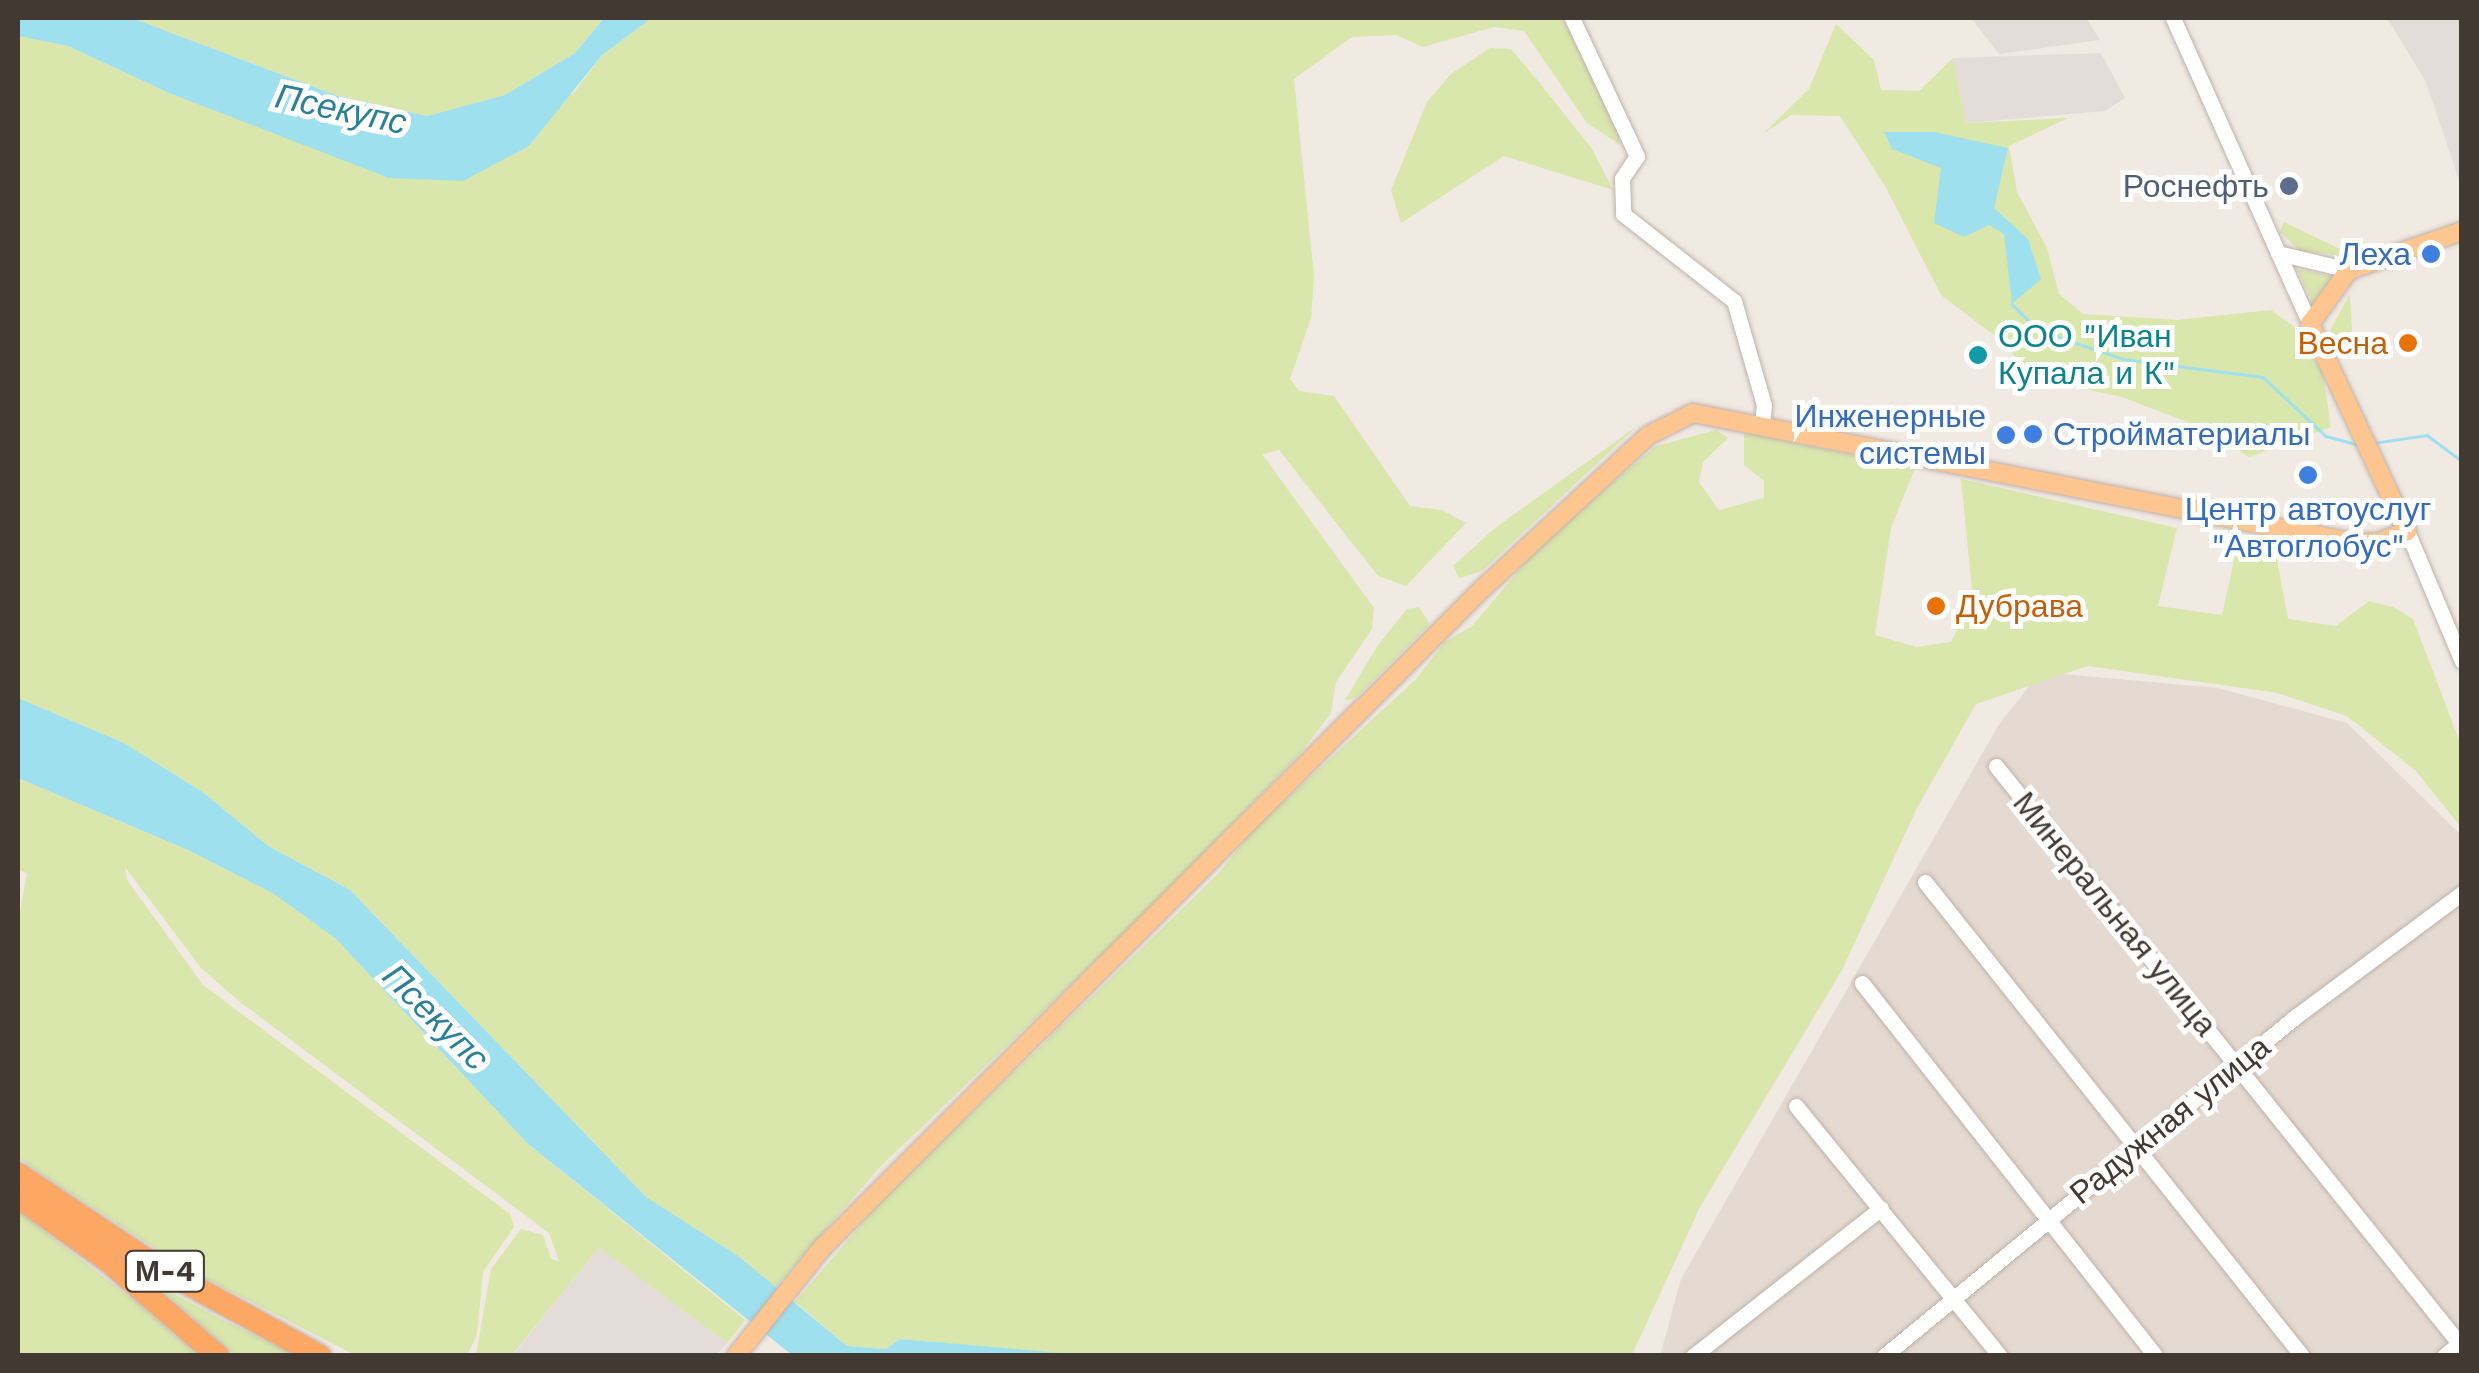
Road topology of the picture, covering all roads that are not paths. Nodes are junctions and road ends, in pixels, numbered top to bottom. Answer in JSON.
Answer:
{"nodes":[{"id":1,"x":1572,"y":18,"type":"edge"},
{"id":2,"x":2172,"y":18,"type":"edge"},
{"id":3,"x":2462,"y":231,"type":"edge"},
{"id":4,"x":2278,"y":253,"type":"junction"},
{"id":5,"x":2349,"y":270,"type":"junction"},
{"id":6,"x":2310,"y":324,"type":"junction"},
{"id":7,"x":1762,"y":424,"type":"junction"},
{"id":8,"x":2407,"y":532,"type":"junction"},
{"id":9,"x":2462,"y":661,"type":"edge"},
{"id":10,"x":1996,"y":766,"type":"dead end"},
{"id":11,"x":1925,"y":882,"type":"dead end"},
{"id":12,"x":2462,"y":893,"type":"edge"},
{"id":13,"x":1862,"y":983,"type":"dead end"},
{"id":14,"x":2237,"y":1068,"type":"junction"},
{"id":15,"x":1796,"y":1106,"type":"dead end"},
{"id":16,"x":2138,"y":1144,"type":"junction"},
{"id":17,"x":18,"y":1174,"type":"edge"},
{"id":18,"x":18,"y":1196,"type":"edge"},
{"id":19,"x":1881,"y":1208,"type":"junction"},
{"id":20,"x":2047,"y":1220,"type":"junction"},
{"id":21,"x":1953,"y":1298,"type":"junction"},
{"id":22,"x":2460,"y":1342,"type":"edge"},
{"id":23,"x":218,"y":1356,"type":"edge"},
{"id":24,"x":320,"y":1356,"type":"edge"},
{"id":25,"x":736,"y":1356,"type":"edge"},
{"id":26,"x":1693,"y":1356,"type":"edge"},
{"id":27,"x":1884,"y":1356,"type":"edge"},
{"id":28,"x":2000,"y":1356,"type":"edge"},
{"id":29,"x":2154,"y":1356,"type":"edge"},
{"id":30,"x":2302,"y":1356,"type":"edge"},
{"id":31,"x":2444,"y":1356,"type":"edge"}],
"edges":[{"from":1,"to":7,"type":"street"},
{"from":2,"to":4,"type":"street"},
{"from":3,"to":5,"type":"main road"},
{"from":4,"to":5,"type":"street"},
{"from":4,"to":6,"type":"street"},
{"from":5,"to":6,"type":"main road"},
{"from":6,"to":8,"type":"main road"},
{"from":7,"to":8,"type":"main road"},
{"from":7,"to":25,"type":"main road"},
{"from":8,"to":9,"type":"street"},
{"from":10,"to":14,"type":"street","name":"Минеральная улица"},
{"from":11,"to":16,"type":"street"},
{"from":12,"to":14,"type":"street","name":"Радужная улица"},
{"from":13,"to":20,"type":"street"},
{"from":14,"to":16,"type":"street","name":"Радужная улица"},
{"from":14,"to":22,"type":"street","name":"Минеральная улица"},
{"from":15,"to":19,"type":"street"},
{"from":16,"to":20,"type":"street","name":"Радужная улица"},
{"from":16,"to":30,"type":"street"},
{"from":17,"to":24,"type":"highway","number":"М-4"},
{"from":18,"to":23,"type":"highway","number":"М-4"},
{"from":19,"to":21,"type":"street"},
{"from":19,"to":26,"type":"street"},
{"from":20,"to":21,"type":"street","name":"Радужная улица"},
{"from":20,"to":29,"type":"street"},
{"from":21,"to":27,"type":"street","name":"Радужная улица"},
{"from":21,"to":28,"type":"street"},
{"from":22,"to":31,"type":"street"}]}
